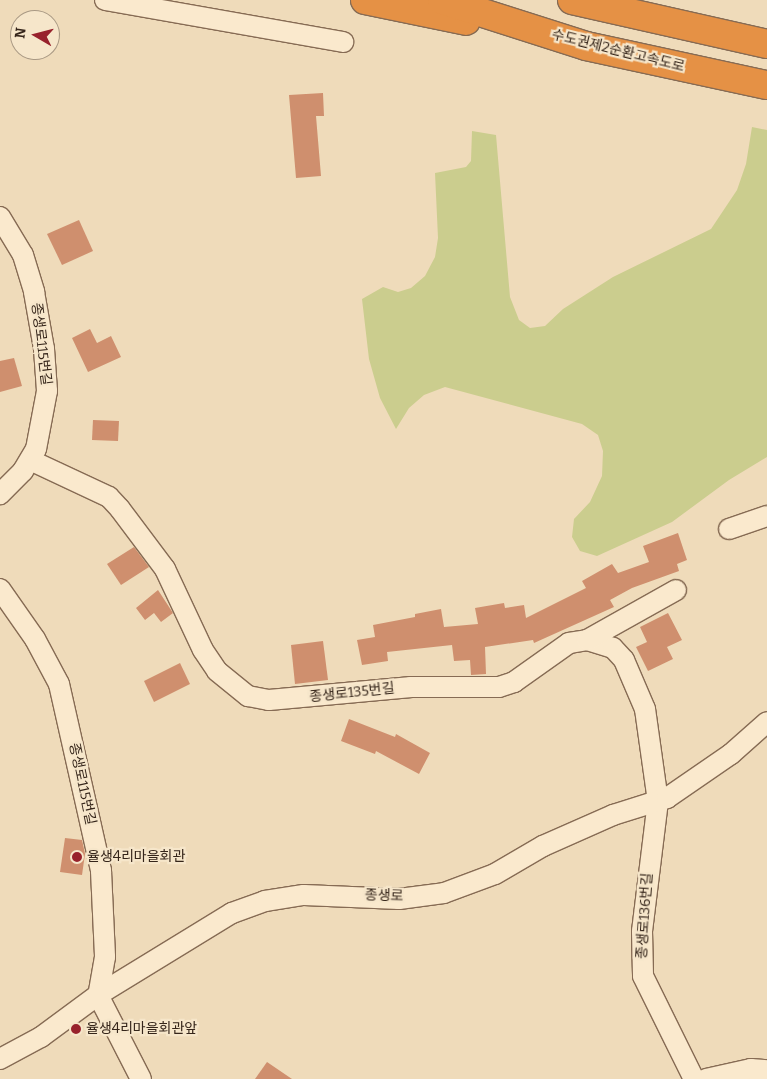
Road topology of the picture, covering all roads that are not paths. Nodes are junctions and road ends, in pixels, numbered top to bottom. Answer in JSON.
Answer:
{"nodes":[{"id":1,"x":105,"y":0,"type":"edge"},
{"id":2,"x":365,"y":0,"type":"edge"},
{"id":3,"x":442,"y":0,"type":"edge"},
{"id":4,"x":572,"y":0,"type":"edge"},
{"id":5,"x":628,"y":0,"type":"edge"},
{"id":6,"x":718,"y":34,"type":"junction"},
{"id":7,"x":343,"y":42,"type":"dead end"},
{"id":8,"x":767,"y":44,"type":"edge"},
{"id":9,"x":586,"y":46,"type":"junction"},
{"id":10,"x":767,"y":85,"type":"edge"},
{"id":11,"x":0,"y":217,"type":"edge"},
{"id":12,"x":30,"y":460,"type":"junction"},
{"id":13,"x":0,"y":494,"type":"edge"},
{"id":14,"x":767,"y":516,"type":"edge"},
{"id":15,"x":729,"y":529,"type":"dead end"},
{"id":16,"x":0,"y":590,"type":"edge"},
{"id":17,"x":676,"y":590,"type":"dead end"},
{"id":18,"x":587,"y":640,"type":"junction"},
{"id":19,"x":767,"y":722,"type":"edge"},
{"id":20,"x":658,"y":801,"type":"junction"},
{"id":21,"x":98,"y":995,"type":"junction"},
{"id":22,"x":0,"y":1059,"type":"edge"},
{"id":23,"x":767,"y":1070,"type":"edge"},
{"id":24,"x":141,"y":1079,"type":"edge"},
{"id":25,"x":694,"y":1079,"type":"edge"},
{"id":26,"x":706,"y":1079,"type":"edge"}],
"edges":[{"from":1,"to":7,"type":"street"},
{"from":2,"to":9,"type":"highway"},
{"from":3,"to":9,"type":"highway","name":"수도권제2순환고속도로"},
{"from":4,"to":6,"type":"highway"},
{"from":5,"to":6,"type":"highway"},
{"from":6,"to":8,"type":"highway"},
{"from":9,"to":10,"type":"highway","name":"수도권제2순환고속도로"},
{"from":11,"to":12,"type":"street","name":"종생로115번길"},
{"from":12,"to":13,"type":"street","name":"종생로115번길"},
{"from":12,"to":18,"type":"street","name":"종생로135번길"},
{"from":14,"to":15,"type":"street"},
{"from":16,"to":21,"type":"street","name":"종생로115번길"},
{"from":17,"to":18,"type":"street","name":"종생로135번길"},
{"from":18,"to":20,"type":"street"},
{"from":19,"to":20,"type":"street","name":"종생로"},
{"from":20,"to":21,"type":"street","name":"종생로"},
{"from":20,"to":25,"type":"street","name":"종생로136번길"},
{"from":21,"to":22,"type":"street","name":"종생로"},
{"from":21,"to":24,"type":"street"},
{"from":23,"to":26,"type":"street"}]}
